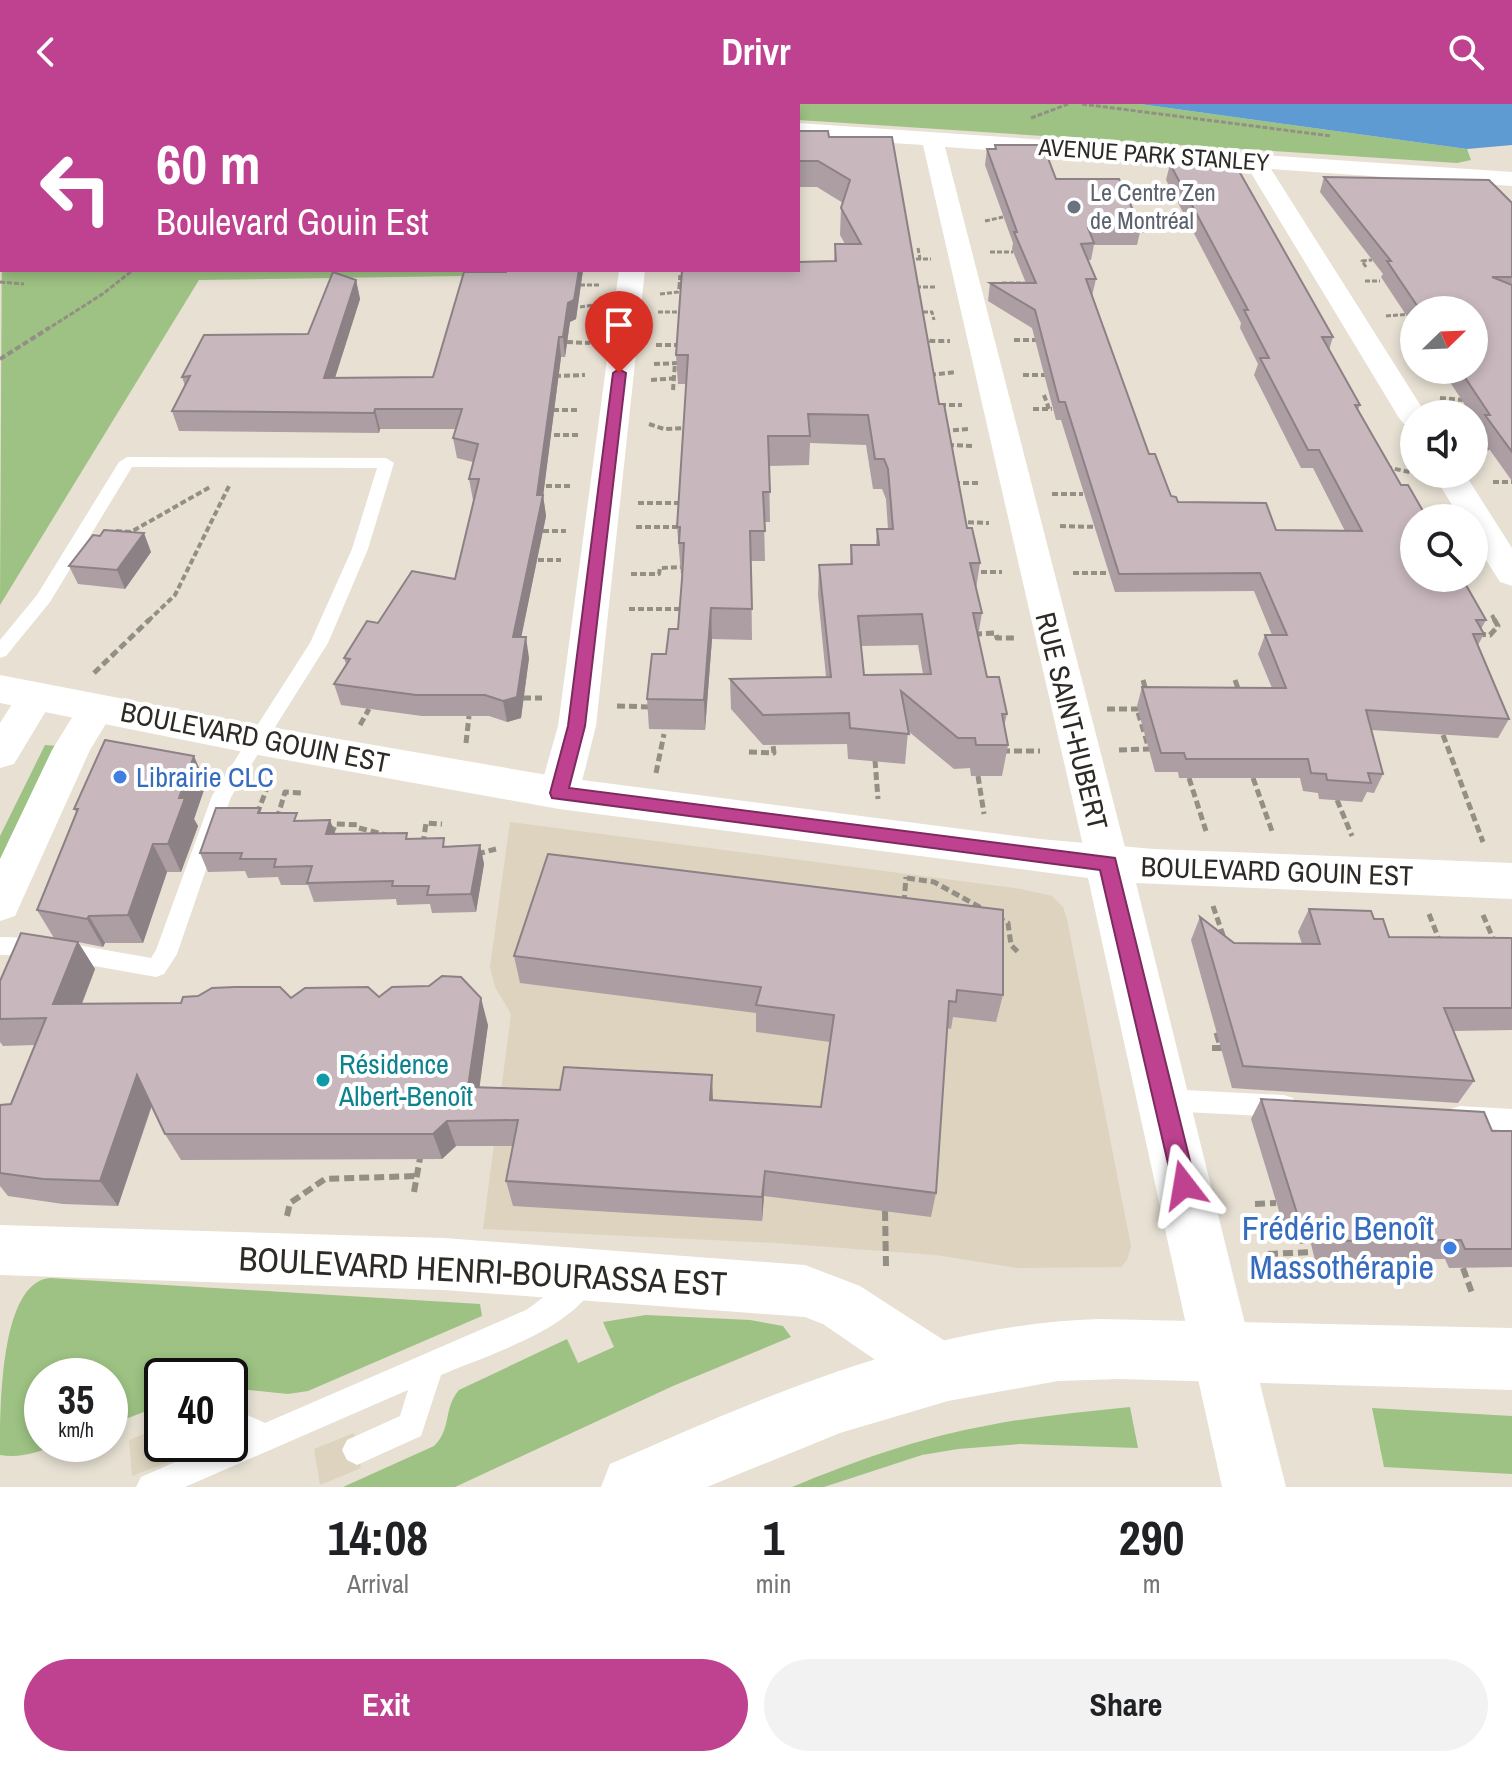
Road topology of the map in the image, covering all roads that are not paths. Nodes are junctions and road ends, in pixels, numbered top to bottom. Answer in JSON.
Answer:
{"nodes":[{"id":1,"x":800,"y":130,"type":"edge"},
{"id":2,"x":934,"y":141,"type":"junction"},
{"id":3,"x":1255,"y":161,"type":"junction"},
{"id":4,"x":1511,"y":178,"type":"edge"},
{"id":5,"x":632,"y":272,"type":"edge"},
{"id":6,"x":1403,"y":400,"type":"edge"},
{"id":7,"x":1458,"y":488,"type":"edge"},
{"id":8,"x":1512,"y":575,"type":"edge"},
{"id":9,"x":0,"y":652,"type":"edge"},
{"id":10,"x":18,"y":692,"type":"edge"},
{"id":11,"x":94,"y":692,"type":"junction"},
{"id":12,"x":0,"y":754,"type":"edge"},
{"id":13,"x":265,"y":756,"type":"junction"},
{"id":14,"x":559,"y":793,"type":"junction"},
{"id":15,"x":1108,"y":863,"type":"junction"},
{"id":16,"x":1495,"y":892,"type":"edge"},
{"id":17,"x":0,"y":904,"type":"edge"},
{"id":18,"x":0,"y":946,"type":"edge"},
{"id":19,"x":1164,"y":1100,"type":"junction"},
{"id":20,"x":1314,"y":1107,"type":"edge"},
{"id":21,"x":1435,"y":1115,"type":"edge"},
{"id":22,"x":1512,"y":1120,"type":"edge"},
{"id":23,"x":0,"y":1250,"type":"edge"},
{"id":24,"x":589,"y":1274,"type":"junction"},
{"id":25,"x":1222,"y":1352,"type":"junction"},
{"id":26,"x":1512,"y":1359,"type":"edge"},
{"id":27,"x":429,"y":1368,"type":"junction"},
{"id":28,"x":942,"y":1372,"type":"junction"},
{"id":29,"x":248,"y":1430,"type":"edge"},
{"id":30,"x":265,"y":1438,"type":"junction"},
{"id":31,"x":357,"y":1450,"type":"dead end"},
{"id":32,"x":151,"y":1487,"type":"edge"},
{"id":33,"x":633,"y":1487,"type":"edge"},
{"id":34,"x":1254,"y":1487,"type":"edge"}],
"edges":[{"from":1,"to":2,"type":"street","name":"AVENUE PARK STANLEY"},
{"from":2,"to":3,"type":"street","name":"AVENUE PARK STANLEY"},
{"from":2,"to":15,"type":"street","name":"RUE SAINT-HUBERT"},
{"from":3,"to":4,"type":"street","name":"AVENUE PARK STANLEY"},
{"from":3,"to":6,"type":"street"},
{"from":5,"to":14,"type":"street"},
{"from":7,"to":8,"type":"street"},
{"from":9,"to":13,"type":"lane"},
{"from":10,"to":11,"type":"street","name":"BOULEVARD GOUIN EST"},
{"from":10,"to":12,"type":"street"},
{"from":11,"to":13,"type":"street","name":"BOULEVARD GOUIN EST"},
{"from":11,"to":17,"type":"street"},
{"from":13,"to":14,"type":"street","name":"BOULEVARD GOUIN EST"},
{"from":13,"to":18,"type":"lane"},
{"from":14,"to":15,"type":"street","name":"BOULEVARD GOUIN EST"},
{"from":15,"to":16,"type":"street","name":"BOULEVARD GOUIN EST"},
{"from":15,"to":19,"type":"street","name":"RUE SAINT-HUBERT"},
{"from":19,"to":20,"type":"lane"},
{"from":19,"to":25,"type":"street","name":"RUE SAINT-HUBERT"},
{"from":21,"to":22,"type":"lane"},
{"from":23,"to":24,"type":"street","name":"BOULEVARD HENRI-BOURASSA EST"},
{"from":24,"to":27,"type":"lane"},
{"from":24,"to":28,"type":"street","name":"BOULEVARD HENRI-BOURASSA EST"},
{"from":25,"to":26,"type":"street"},
{"from":25,"to":28,"type":"street"},
{"from":25,"to":34,"type":"street","name":"RUE SAINT-HUBERT"},
{"from":27,"to":30,"type":"lane"},
{"from":27,"to":31,"type":"lane"},
{"from":28,"to":33,"type":"street"},
{"from":29,"to":30,"type":"lane"},
{"from":30,"to":32,"type":"lane"}]}
